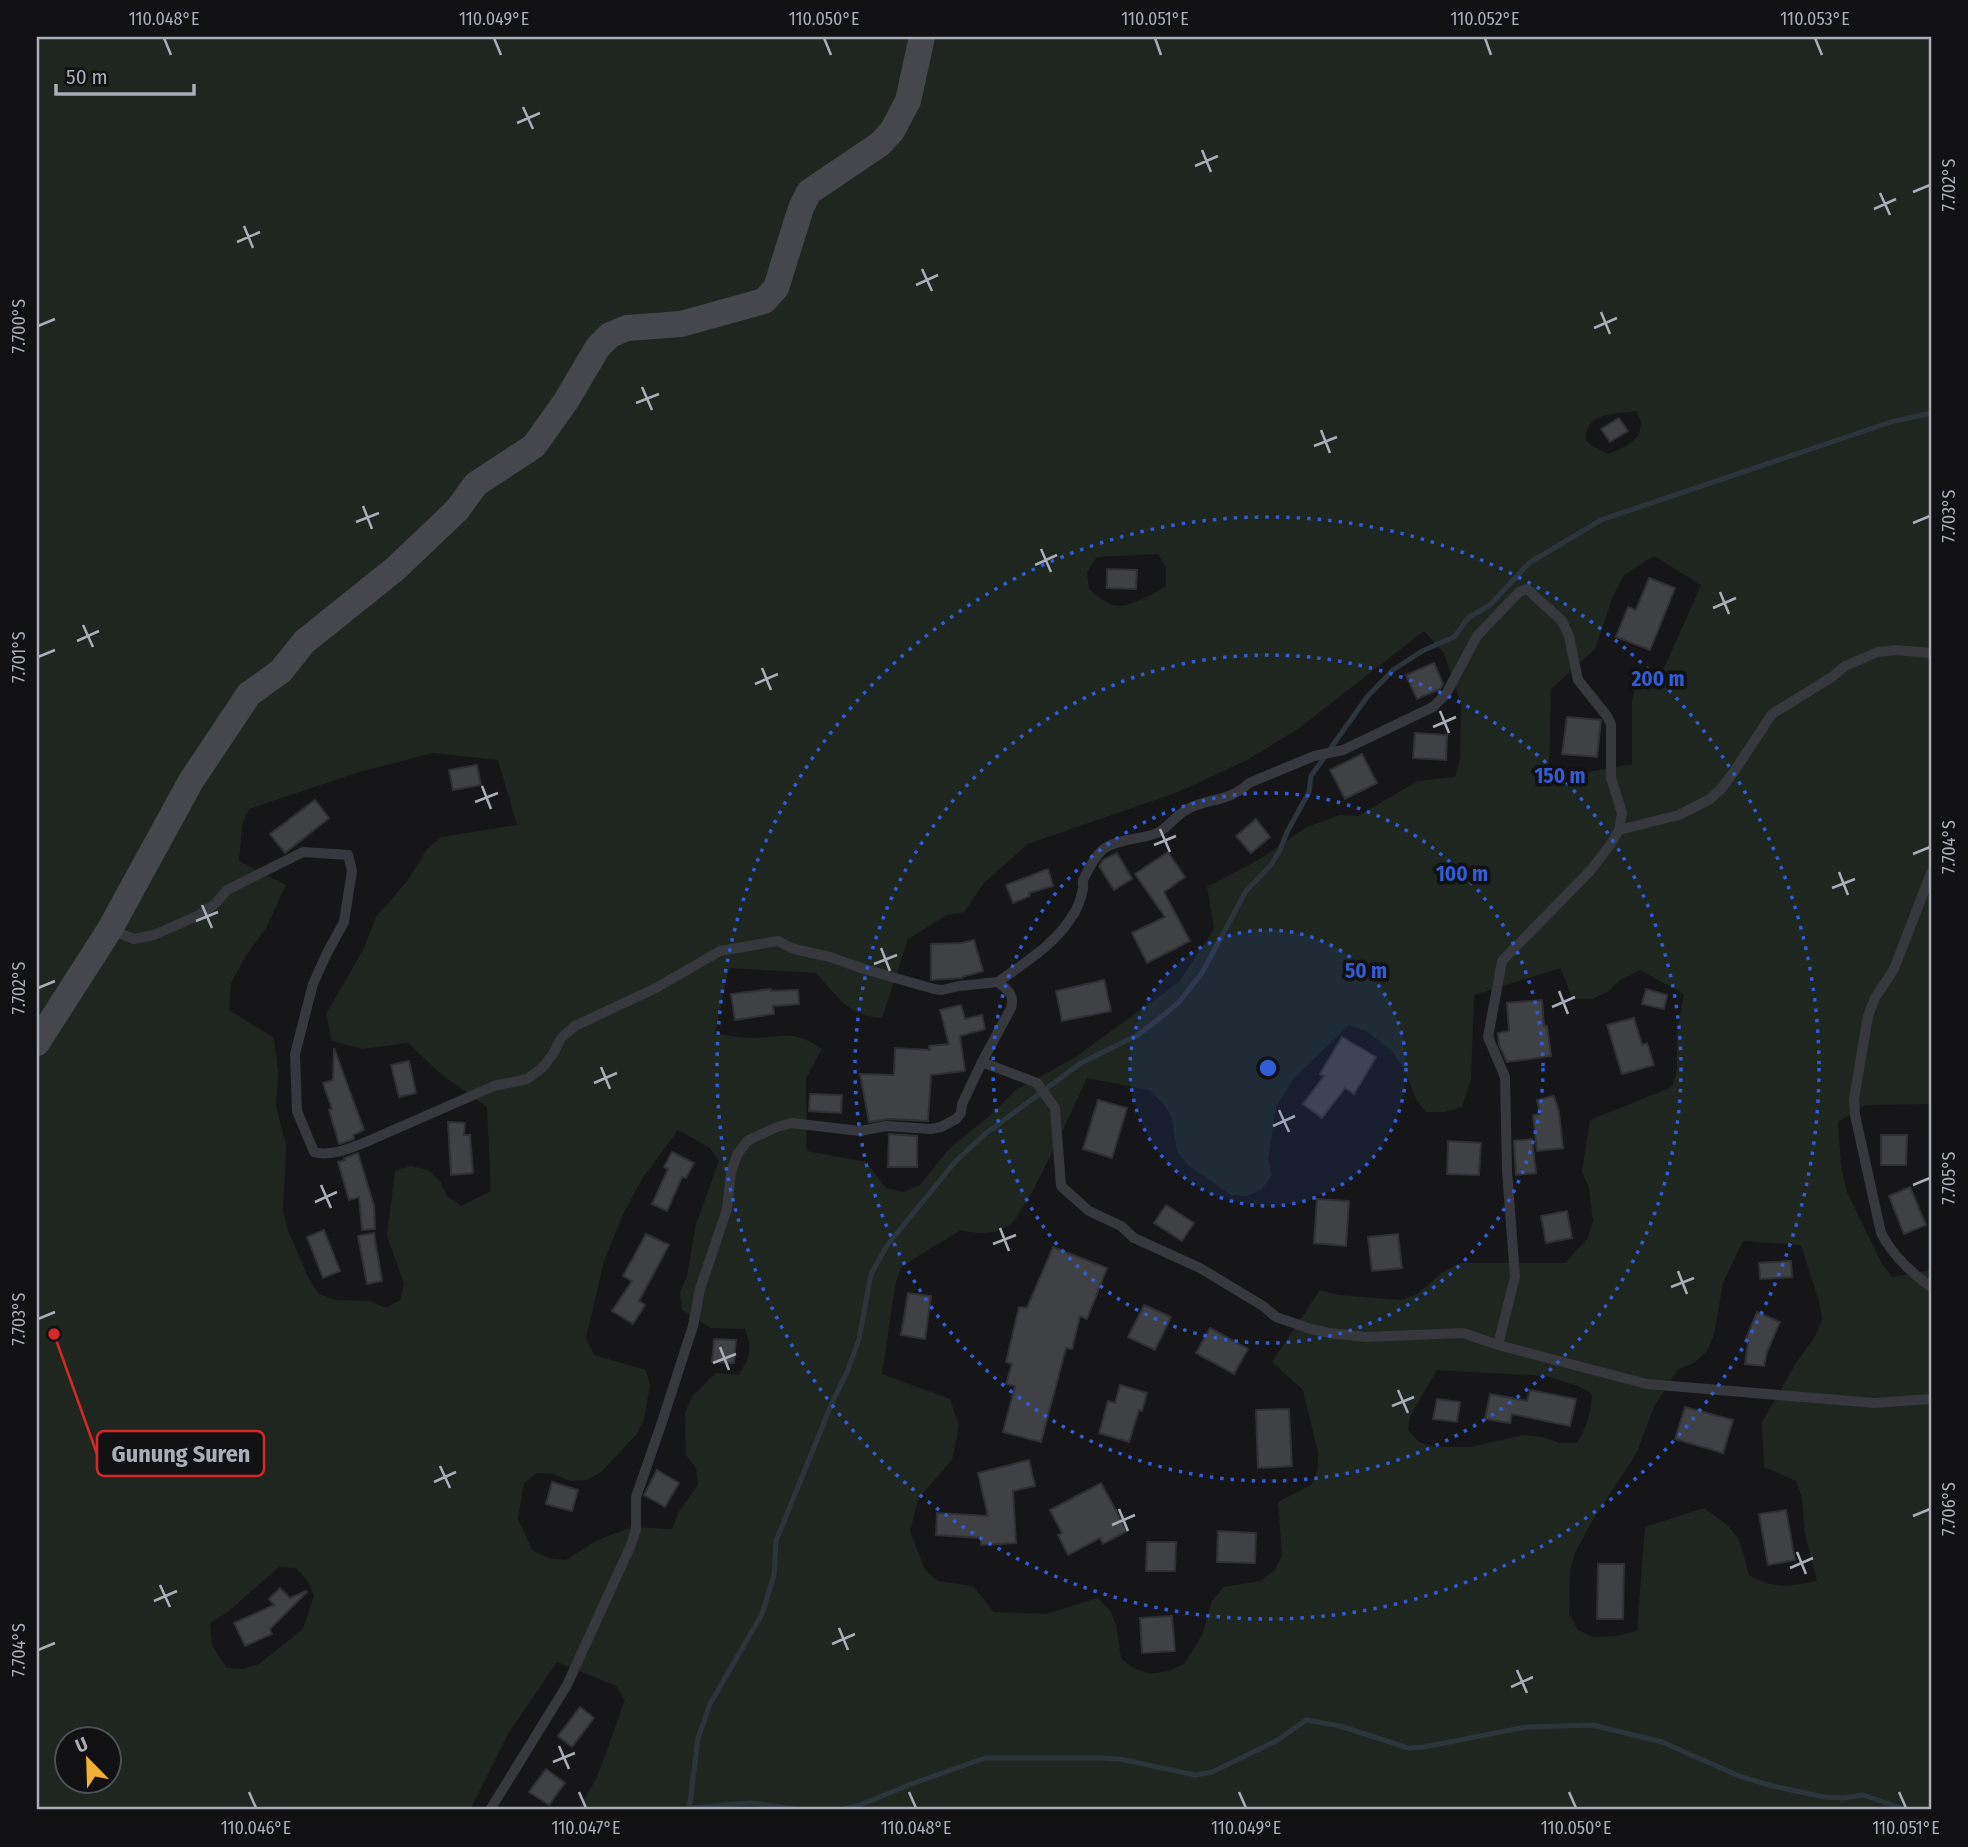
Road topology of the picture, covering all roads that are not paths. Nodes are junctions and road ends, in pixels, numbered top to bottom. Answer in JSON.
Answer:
{"nodes":[{"id":1,"x":922,"y":37,"type":"edge"},
{"id":2,"x":1931,"y":653,"type":"edge"},
{"id":3,"x":1619,"y":830,"type":"junction"},
{"id":4,"x":1931,"y":873,"type":"edge"},
{"id":5,"x":110,"y":929,"type":"junction"},
{"id":6,"x":999,"y":982,"type":"junction"},
{"id":7,"x":37,"y":1043,"type":"edge"},
{"id":8,"x":982,"y":1062,"type":"junction"},
{"id":9,"x":1931,"y":1287,"type":"edge"},
{"id":10,"x":1498,"y":1345,"type":"junction"},
{"id":11,"x":1931,"y":1399,"type":"edge"},
{"id":12,"x":490,"y":1810,"type":"edge"}],
"edges":[{"from":1,"to":5,"type":"street"},
{"from":2,"to":3,"type":"lane"},
{"from":3,"to":6,"type":"lane"},
{"from":3,"to":10,"type":"lane"},
{"from":4,"to":9,"type":"lane"},
{"from":5,"to":6,"type":"lane"},
{"from":5,"to":7,"type":"street"},
{"from":6,"to":8,"type":"lane"},
{"from":8,"to":10,"type":"lane"},
{"from":8,"to":12,"type":"lane"},
{"from":10,"to":11,"type":"lane"}]}
